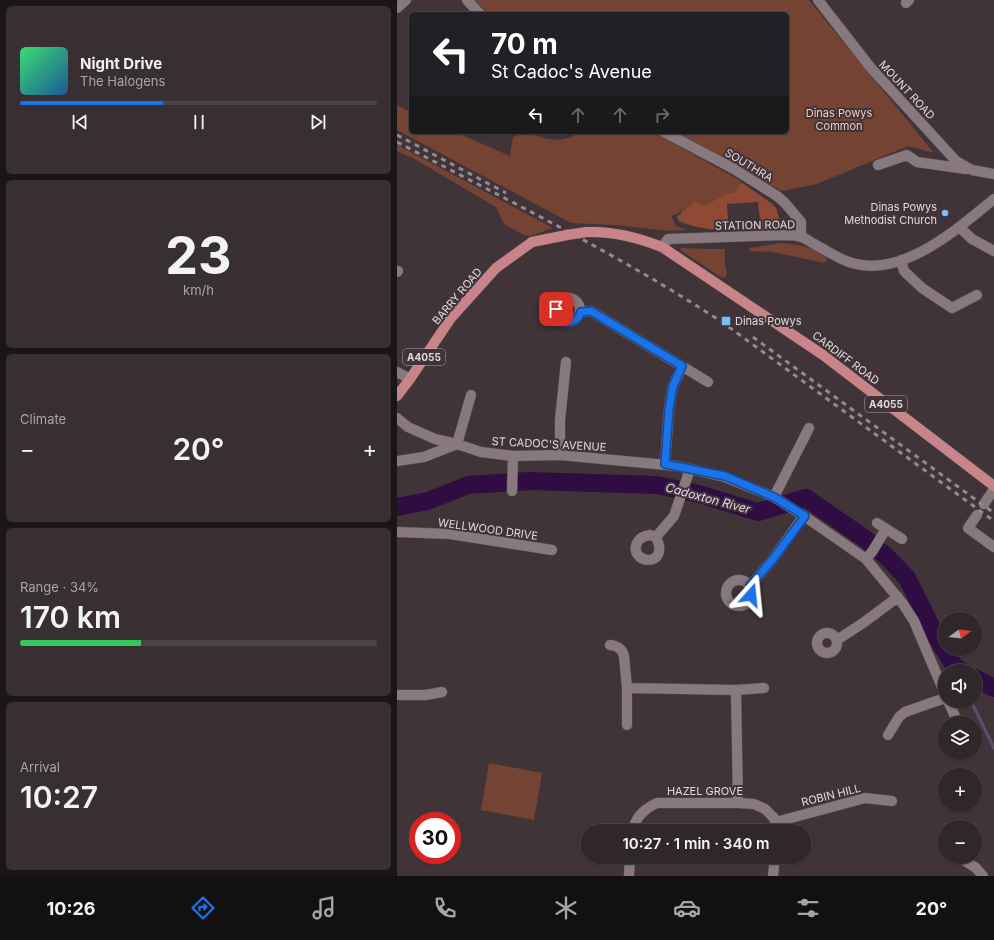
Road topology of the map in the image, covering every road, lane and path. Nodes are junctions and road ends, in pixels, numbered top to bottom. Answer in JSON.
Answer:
{"nodes":[{"id":1,"x":406,"y":0,"type":"edge"},
{"id":2,"x":467,"y":0,"type":"edge"},
{"id":3,"x":818,"y":0,"type":"edge"},
{"id":4,"x":397,"y":8,"type":"edge"},
{"id":5,"x":478,"y":12,"type":"edge"},
{"id":6,"x":668,"y":134,"type":"edge"},
{"id":7,"x":878,"y":165,"type":"dead end"},
{"id":8,"x":972,"y":170,"type":"junction"},
{"id":9,"x":994,"y":174,"type":"edge"},
{"id":10,"x":994,"y":199,"type":"edge"},
{"id":11,"x":959,"y":227,"type":"junction"},
{"id":12,"x":587,"y":232,"type":"joint"},
{"id":13,"x":801,"y":237,"type":"junction"},
{"id":14,"x":662,"y":247,"type":"junction"},
{"id":15,"x":994,"y":251,"type":"edge"},
{"id":16,"x":901,"y":260,"type":"junction"},
{"id":17,"x":977,"y":295,"type":"dead end"},
{"id":18,"x":581,"y":312,"type":"dead end"},
{"id":19,"x":566,"y":362,"type":"dead end"},
{"id":20,"x":682,"y":366,"type":"junction"},
{"id":21,"x":397,"y":372,"type":"edge"},
{"id":22,"x":410,"y":378,"type":"junction"},
{"id":23,"x":708,"y":382,"type":"dead end"},
{"id":24,"x":397,"y":396,"type":"edge"},
{"id":25,"x":471,"y":396,"type":"dead end"},
{"id":26,"x":397,"y":418,"type":"edge"},
{"id":27,"x":809,"y":428,"type":"dead end"},
{"id":28,"x":457,"y":444,"type":"junction"},
{"id":29,"x":560,"y":455,"type":"junction"},
{"id":30,"x":513,"y":456,"type":"junction"},
{"id":31,"x":397,"y":461,"type":"edge"},
{"id":32,"x":665,"y":464,"type":"junction"},
{"id":33,"x":690,"y":469,"type":"junction"},
{"id":34,"x":994,"y":487,"type":"edge"},
{"id":35,"x":512,"y":491,"type":"dead end"},
{"id":36,"x":774,"y":497,"type":"junction"},
{"id":37,"x":983,"y":504,"type":"dead end"},
{"id":38,"x":977,"y":515,"type":"dead end"},
{"id":39,"x":805,"y":516,"type":"junction"},
{"id":40,"x":877,"y":523,"type":"dead end"},
{"id":41,"x":887,"y":530,"type":"junction"},
{"id":42,"x":397,"y":532,"type":"edge"},
{"id":43,"x":656,"y":537,"type":"dead end"},
{"id":44,"x":901,"y":539,"type":"dead end"},
{"id":45,"x":994,"y":547,"type":"edge"},
{"id":46,"x":552,"y":550,"type":"dead end"},
{"id":47,"x":869,"y":556,"type":"junction"},
{"id":48,"x":750,"y":586,"type":"dead end"},
{"id":49,"x":898,"y":597,"type":"junction"},
{"id":50,"x":837,"y":640,"type":"dead end"},
{"id":51,"x":610,"y":645,"type":"dead end"},
{"id":52,"x":938,"y":678,"type":"edge"},
{"id":53,"x":627,"y":688,"type":"junction"},
{"id":54,"x":763,"y":688,"type":"dead end"},
{"id":55,"x":736,"y":690,"type":"junction"},
{"id":56,"x":442,"y":692,"type":"dead end"},
{"id":57,"x":397,"y":695,"type":"edge"},
{"id":58,"x":938,"y":700,"type":"edge"},
{"id":59,"x":627,"y":725,"type":"dead end"},
{"id":60,"x":887,"y":735,"type":"dead end"},
{"id":61,"x":892,"y":801,"type":"dead end"},
{"id":62,"x":738,"y":803,"type":"junction"},
{"id":63,"x":635,"y":824,"type":"edge"},
{"id":64,"x":776,"y":824,"type":"edge"},
{"id":65,"x":786,"y":824,"type":"edge"},
{"id":66,"x":630,"y":864,"type":"edge"},
{"id":67,"x":774,"y":864,"type":"edge"},
{"id":68,"x":970,"y":864,"type":"edge"},
{"id":69,"x":629,"y":876,"type":"edge"},
{"id":70,"x":773,"y":876,"type":"edge"},
{"id":71,"x":983,"y":876,"type":"edge"}],
"edges":[{"from":1,"to":4,"type":"street"},
{"from":2,"to":5,"type":"street"},
{"from":3,"to":8,"type":"street","name":"MOUNT ROAD"},
{"from":6,"to":13,"type":"street","name":"SOUTHRA"},
{"from":7,"to":8,"type":"street"},
{"from":8,"to":9,"type":"street","name":"MOUNT ROAD"},
{"from":10,"to":11,"type":"street","name":"STATION ROAD"},
{"from":11,"to":15,"type":"street"},
{"from":11,"to":16,"type":"street","name":"STATION ROAD"},
{"from":12,"to":14,"type":"main road","name":"CARDIFF ROAD","number":"A4055"},
{"from":12,"to":22,"type":"main road","name":"BARRY ROAD","number":"A4055","bridge":true},
{"from":13,"to":14,"type":"street","name":"STATION ROAD"},
{"from":13,"to":16,"type":"street","name":"STATION ROAD"},
{"from":14,"to":34,"type":"main road","name":"CARDIFF ROAD","number":"A4055"},
{"from":16,"to":17,"type":"street"},
{"from":18,"to":20,"type":"street"},
{"from":19,"to":29,"type":"street"},
{"from":20,"to":23,"type":"street"},
{"from":20,"to":32,"type":"street"},
{"from":21,"to":22,"type":"street"},
{"from":22,"to":24,"type":"main road","name":"BARRY ROAD","number":"A4055"},
{"from":25,"to":28,"type":"street"},
{"from":26,"to":28,"type":"street","name":"ST CADOC'S AVENUE"},
{"from":27,"to":36,"type":"street"},
{"from":28,"to":30,"type":"street","name":"ST CADOC'S AVENUE"},
{"from":28,"to":31,"type":"street"},
{"from":29,"to":30,"type":"street","name":"ST CADOC'S AVENUE"},
{"from":29,"to":32,"type":"street","name":"ST CADOC'S AVENUE"},
{"from":30,"to":35,"type":"street"},
{"from":32,"to":33,"type":"street","name":"ST CADOC'S AVENUE"},
{"from":33,"to":36,"type":"street","name":"ST CADOC'S AVENUE"},
{"from":33,"to":43,"type":"street"},
{"from":34,"to":37,"type":"street"},
{"from":36,"to":39,"type":"street","name":"ST CADOC'S AVENUE"},
{"from":38,"to":45,"type":"street"},
{"from":39,"to":47,"type":"street","name":"ST CADOC'S AVENUE"},
{"from":39,"to":48,"type":"street"},
{"from":40,"to":41,"type":"street"},
{"from":41,"to":44,"type":"street"},
{"from":41,"to":47,"type":"street"},
{"from":42,"to":46,"type":"street","name":"WELLWOOD DRIVE"},
{"from":47,"to":49,"type":"street","name":"ST CADOC'S AVENUE"},
{"from":49,"to":50,"type":"street"},
{"from":49,"to":52,"type":"street","name":"ST CADOC'S AVENUE"},
{"from":51,"to":53,"type":"street"},
{"from":53,"to":55,"type":"street"},
{"from":53,"to":59,"type":"street"},
{"from":54,"to":55,"type":"street"},
{"from":55,"to":62,"type":"street"},
{"from":56,"to":57,"type":"street"},
{"from":58,"to":60,"type":"street"},
{"from":61,"to":65,"type":"street","name":"ROBIN HILL"},
{"from":62,"to":63,"type":"street","name":"HAZEL GROVE"},
{"from":62,"to":64,"type":"street","name":"HAZEL GROVE"},
{"from":66,"to":69,"type":"street"},
{"from":67,"to":70,"type":"street"},
{"from":68,"to":71,"type":"street"}]}
